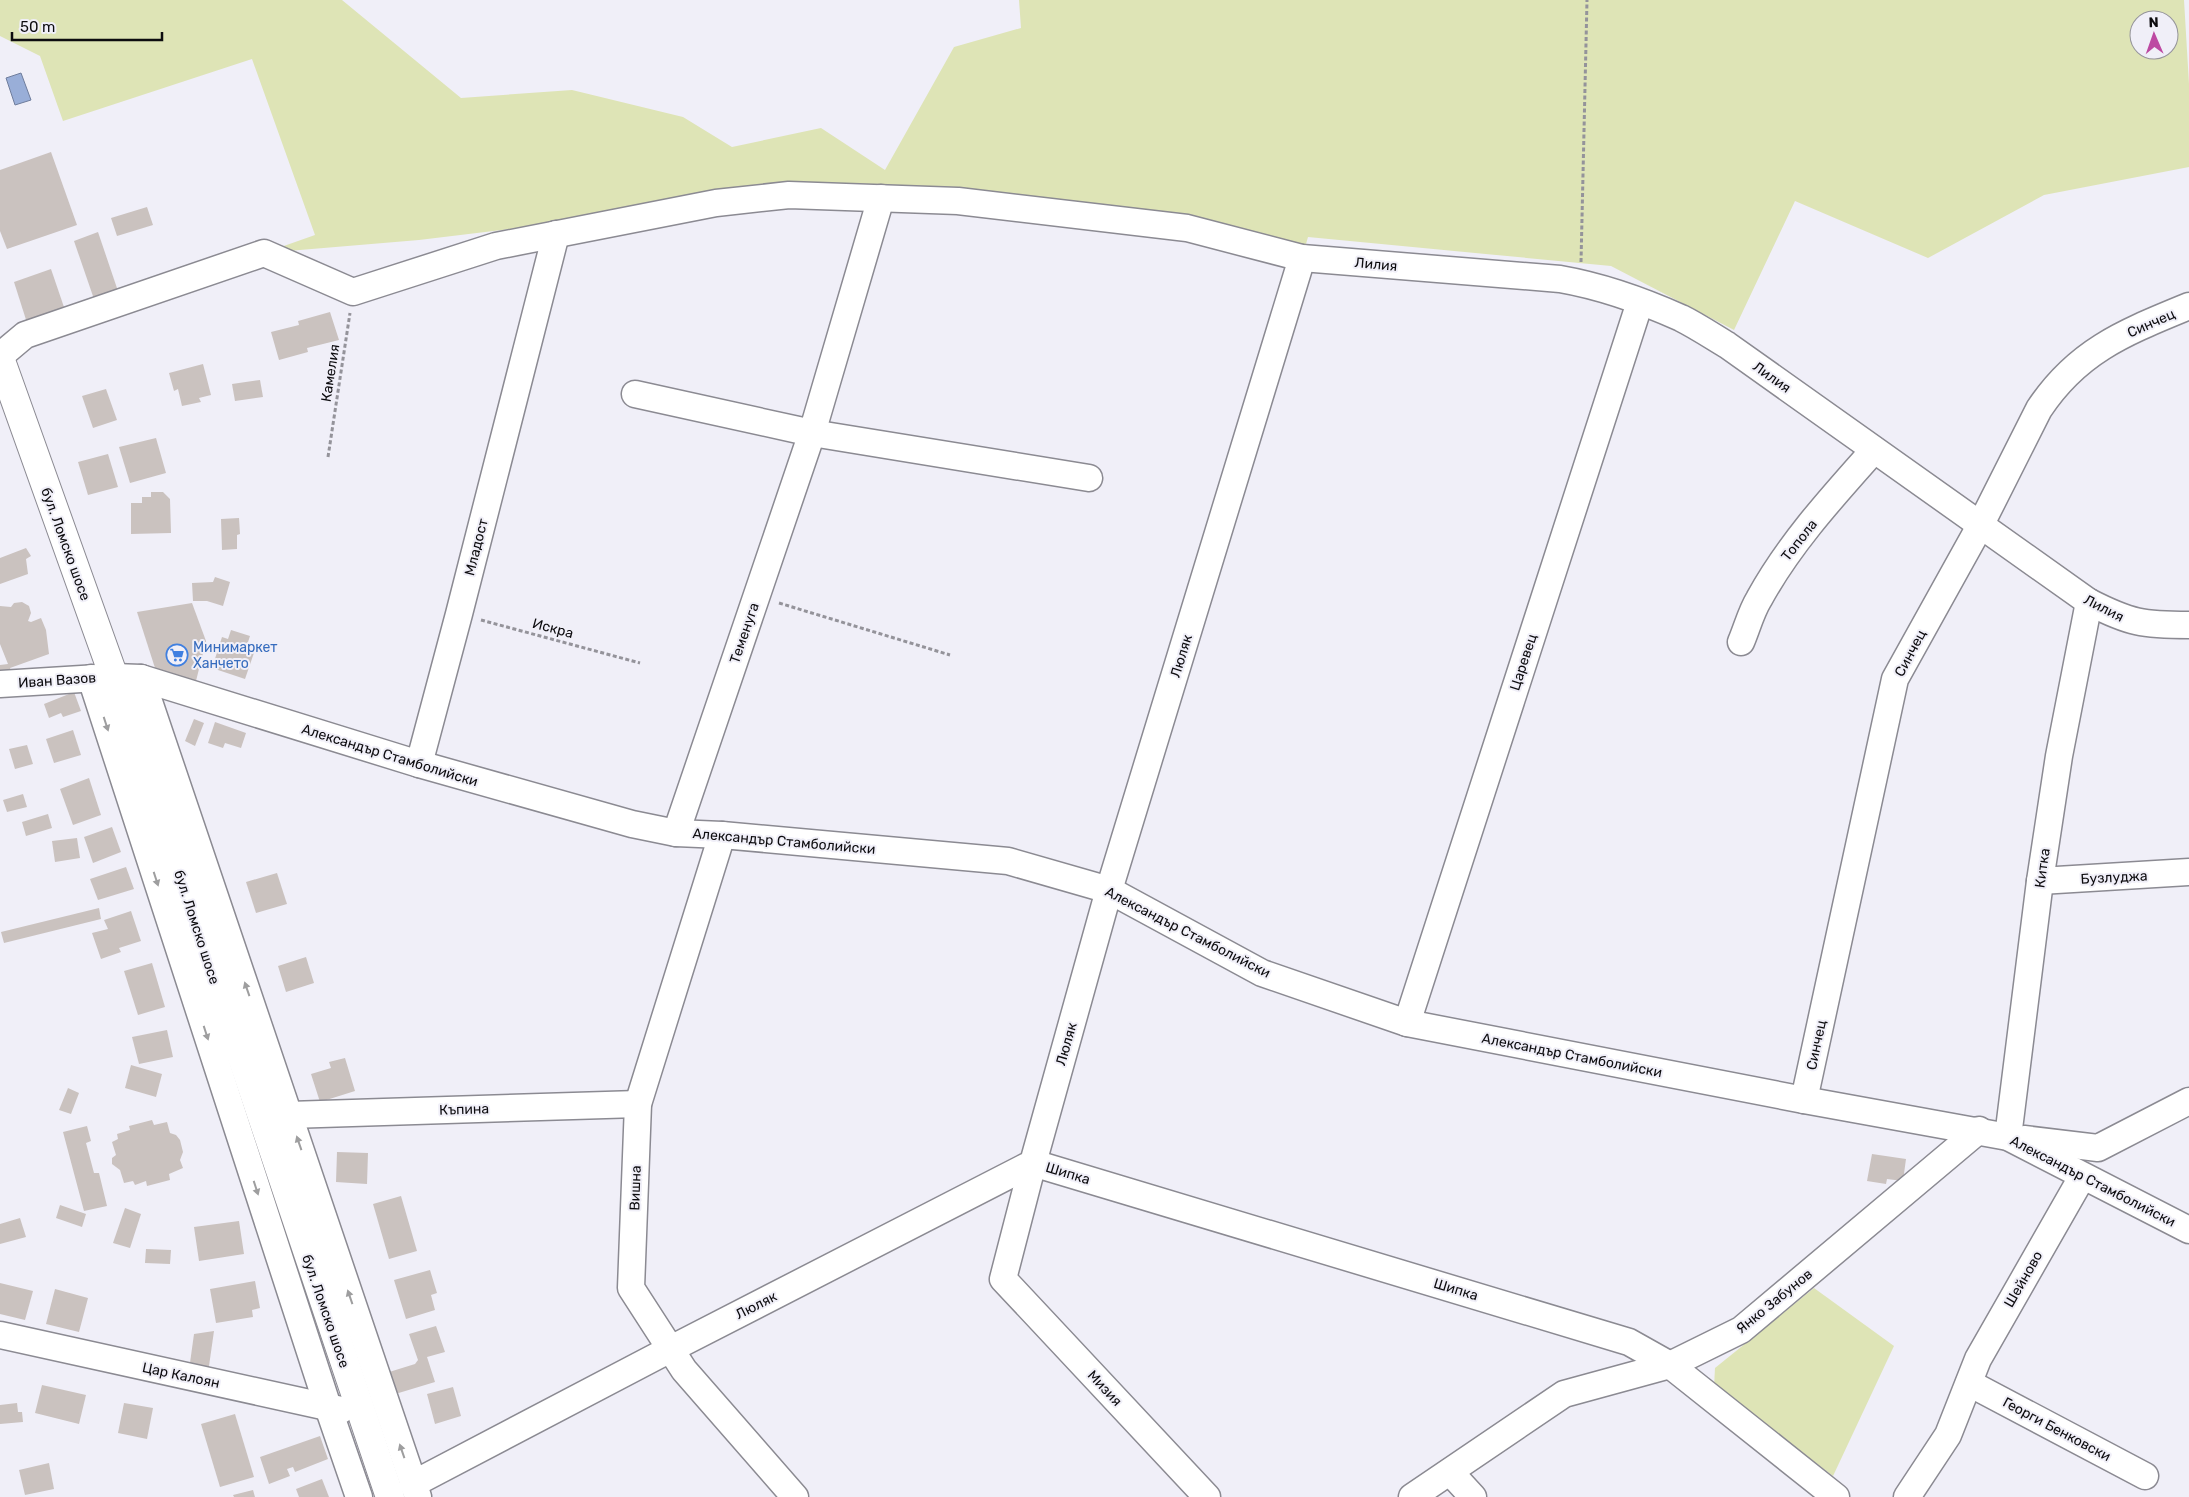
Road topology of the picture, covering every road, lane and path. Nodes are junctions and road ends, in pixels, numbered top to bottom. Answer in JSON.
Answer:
{"nodes":[{"id":1,"x":1587,"y":0,"type":"edge"},
{"id":2,"x":881,"y":198,"type":"junction"},
{"id":3,"x":556,"y":234,"type":"junction"},
{"id":4,"x":1302,"y":258,"type":"junction"},
{"id":5,"x":1580,"y":282,"type":"junction"},
{"id":6,"x":354,"y":292,"type":"junction"},
{"id":7,"x":1640,"y":302,"type":"junction"},
{"id":8,"x":2189,"y":306,"type":"edge"},
{"id":9,"x":0,"y":357,"type":"edge"},
{"id":10,"x":635,"y":394,"type":"dead end"},
{"id":11,"x":812,"y":433,"type":"junction"},
{"id":12,"x":1874,"y":450,"type":"junction"},
{"id":13,"x":328,"y":456,"type":"dead end"},
{"id":14,"x":1089,"y":478,"type":"dead end"},
{"id":15,"x":1980,"y":526,"type":"junction"},
{"id":16,"x":757,"y":596,"type":"junction"},
{"id":17,"x":2089,"y":602,"type":"junction"},
{"id":18,"x":459,"y":614,"type":"junction"},
{"id":19,"x":2189,"y":625,"type":"edge"},
{"id":20,"x":1742,"y":642,"type":"dead end"},
{"id":21,"x":950,"y":655,"type":"dead end"},
{"id":22,"x":640,"y":663,"type":"dead end"},
{"id":23,"x":102,"y":677,"type":"junction"},
{"id":24,"x":141,"y":678,"type":"junction"},
{"id":25,"x":0,"y":684,"type":"edge"},
{"id":26,"x":419,"y":764,"type":"junction"},
{"id":27,"x":676,"y":833,"type":"junction"},
{"id":28,"x":722,"y":835,"type":"junction"},
{"id":29,"x":2189,"y":872,"type":"edge"},
{"id":30,"x":2040,"y":881,"type":"junction"},
{"id":31,"x":1109,"y":890,"type":"junction"},
{"id":32,"x":1407,"y":1023,"type":"junction"},
{"id":33,"x":1804,"y":1100,"type":"junction"},
{"id":34,"x":2189,"y":1101,"type":"edge"},
{"id":35,"x":638,"y":1104,"type":"junction"},
{"id":36,"x":289,"y":1115,"type":"junction"},
{"id":37,"x":1979,"y":1130,"type":"junction"},
{"id":38,"x":2008,"y":1137,"type":"junction"},
{"id":39,"x":1033,"y":1163,"type":"junction"},
{"id":40,"x":2082,"y":1176,"type":"junction"},
{"id":41,"x":2189,"y":1230,"type":"edge"},
{"id":42,"x":0,"y":1335,"type":"edge"},
{"id":43,"x":670,"y":1349,"type":"junction"},
{"id":44,"x":1670,"y":1365,"type":"junction"},
{"id":45,"x":375,"y":1371,"type":"junction"},
{"id":46,"x":350,"y":1379,"type":"junction"},
{"id":47,"x":1969,"y":1383,"type":"junction"},
{"id":48,"x":328,"y":1407,"type":"junction"},
{"id":49,"x":361,"y":1414,"type":"junction"},
{"id":50,"x":1450,"y":1472,"type":"junction"},
{"id":51,"x":2145,"y":1476,"type":"dead end"},
{"id":52,"x":407,"y":1493,"type":"edge"},
{"id":53,"x":359,"y":1497,"type":"edge"},
{"id":54,"x":795,"y":1497,"type":"edge"},
{"id":55,"x":1207,"y":1497,"type":"edge"},
{"id":56,"x":1412,"y":1497,"type":"edge"},
{"id":57,"x":1473,"y":1497,"type":"edge"},
{"id":58,"x":1836,"y":1497,"type":"edge"},
{"id":59,"x":1907,"y":1497,"type":"edge"}],
"edges":[{"from":1,"to":5,"type":"path"},
{"from":2,"to":3,"type":"street","name":"Лилия"},
{"from":2,"to":4,"type":"street","name":"Лилия"},
{"from":2,"to":11,"type":"street","name":"Теменуга"},
{"from":3,"to":6,"type":"street","name":"Лилия"},
{"from":3,"to":18,"type":"street","name":"Младост"},
{"from":4,"to":5,"type":"street","name":"Лилия"},
{"from":4,"to":31,"type":"street","name":"Люляк"},
{"from":5,"to":7,"type":"street","name":"Лилия"},
{"from":6,"to":9,"type":"street"},
{"from":6,"to":13,"type":"path","name":"Камелия"},
{"from":7,"to":12,"type":"street","name":"Лилия"},
{"from":7,"to":32,"type":"street","name":"Царевец"},
{"from":8,"to":15,"type":"street","name":"Синчец"},
{"from":9,"to":23,"type":"main road","name":"бул. Ломско шосе"},
{"from":10,"to":11,"type":"street"},
{"from":11,"to":14,"type":"street"},
{"from":11,"to":16,"type":"street","name":"Теменуга"},
{"from":12,"to":15,"type":"street","name":"Лилия"},
{"from":12,"to":20,"type":"street","name":"Топола"},
{"from":15,"to":17,"type":"street","name":"Лилия"},
{"from":15,"to":33,"type":"street","name":"Синчец"},
{"from":16,"to":21,"type":"path"},
{"from":16,"to":27,"type":"street","name":"Теменуга"},
{"from":17,"to":19,"type":"street","name":"Лилия"},
{"from":17,"to":30,"type":"street","name":"Китка"},
{"from":18,"to":22,"type":"path","name":"Искра"},
{"from":18,"to":26,"type":"street","name":"Младост"},
{"from":23,"to":24,"type":"street","name":"Александър Стамболийски"},
{"from":23,"to":25,"type":"street","name":"Иван Вазов"},
{"from":23,"to":46,"type":"main road","name":"бул. Ломско шосе"},
{"from":23,"to":48,"type":"street","one_way":true},
{"from":24,"to":26,"type":"street","name":"Александър Стамболийски"},
{"from":36,"to":24,"type":"street","one_way":true},
{"from":26,"to":27,"type":"street","name":"Александър Стамболийски"},
{"from":27,"to":28,"type":"street","name":"Александър Стамболийски"},
{"from":28,"to":31,"type":"street","name":"Александър Стамболийски"},
{"from":28,"to":35,"type":"street","name":"Вишна"},
{"from":29,"to":30,"type":"street","name":"Бузлуджа"},
{"from":30,"to":38,"type":"street","name":"Китка"},
{"from":31,"to":32,"type":"street","name":"Александър Стамболийски"},
{"from":31,"to":39,"type":"street","name":"Люляк"},
{"from":32,"to":33,"type":"street","name":"Александър Стамболийски"},
{"from":33,"to":37,"type":"street","name":"Александър Стамболийски"},
{"from":34,"to":38,"type":"street"},
{"from":35,"to":36,"type":"street","name":"Къпина"},
{"from":35,"to":43,"type":"street","name":"Вишна"},
{"from":45,"to":36,"type":"street","one_way":true},
{"from":37,"to":38,"type":"street","name":"Александър Стамболийски"},
{"from":37,"to":44,"type":"street","name":"Янко Забунов"},
{"from":38,"to":40,"type":"street","name":"Александър Стамболийски"},
{"from":39,"to":43,"type":"street","name":"Люляк"},
{"from":39,"to":44,"type":"street","name":"Шипка"},
{"from":39,"to":55,"type":"street","name":"Мизия"},
{"from":40,"to":41,"type":"street","name":"Александър Стамболийски"},
{"from":40,"to":47,"type":"street","name":"Шейново"},
{"from":42,"to":48,"type":"street","name":"Цар Калоян"},
{"from":43,"to":52,"type":"street","name":"Люляк"},
{"from":43,"to":54,"type":"street","name":"Вишна"},
{"from":44,"to":50,"type":"street","name":"Янко Забунов"},
{"from":44,"to":58,"type":"street","name":"Шипка"},
{"from":45,"to":46,"type":"street"},
{"from":52,"to":45,"type":"street","one_way":true},
{"from":46,"to":49,"type":"main road","name":"бул. Ломско шосе"},
{"from":47,"to":51,"type":"street","name":"Георги Бенковски"},
{"from":47,"to":59,"type":"street","name":"Шейново"},
{"from":48,"to":49,"type":"street","name":"Цар Калоян"},
{"from":48,"to":53,"type":"street"},
{"from":49,"to":52,"type":"main road","name":"бул. Ломско шосе"},
{"from":50,"to":56,"type":"street","name":"Янко Забунов"},
{"from":50,"to":57,"type":"street"}]}
